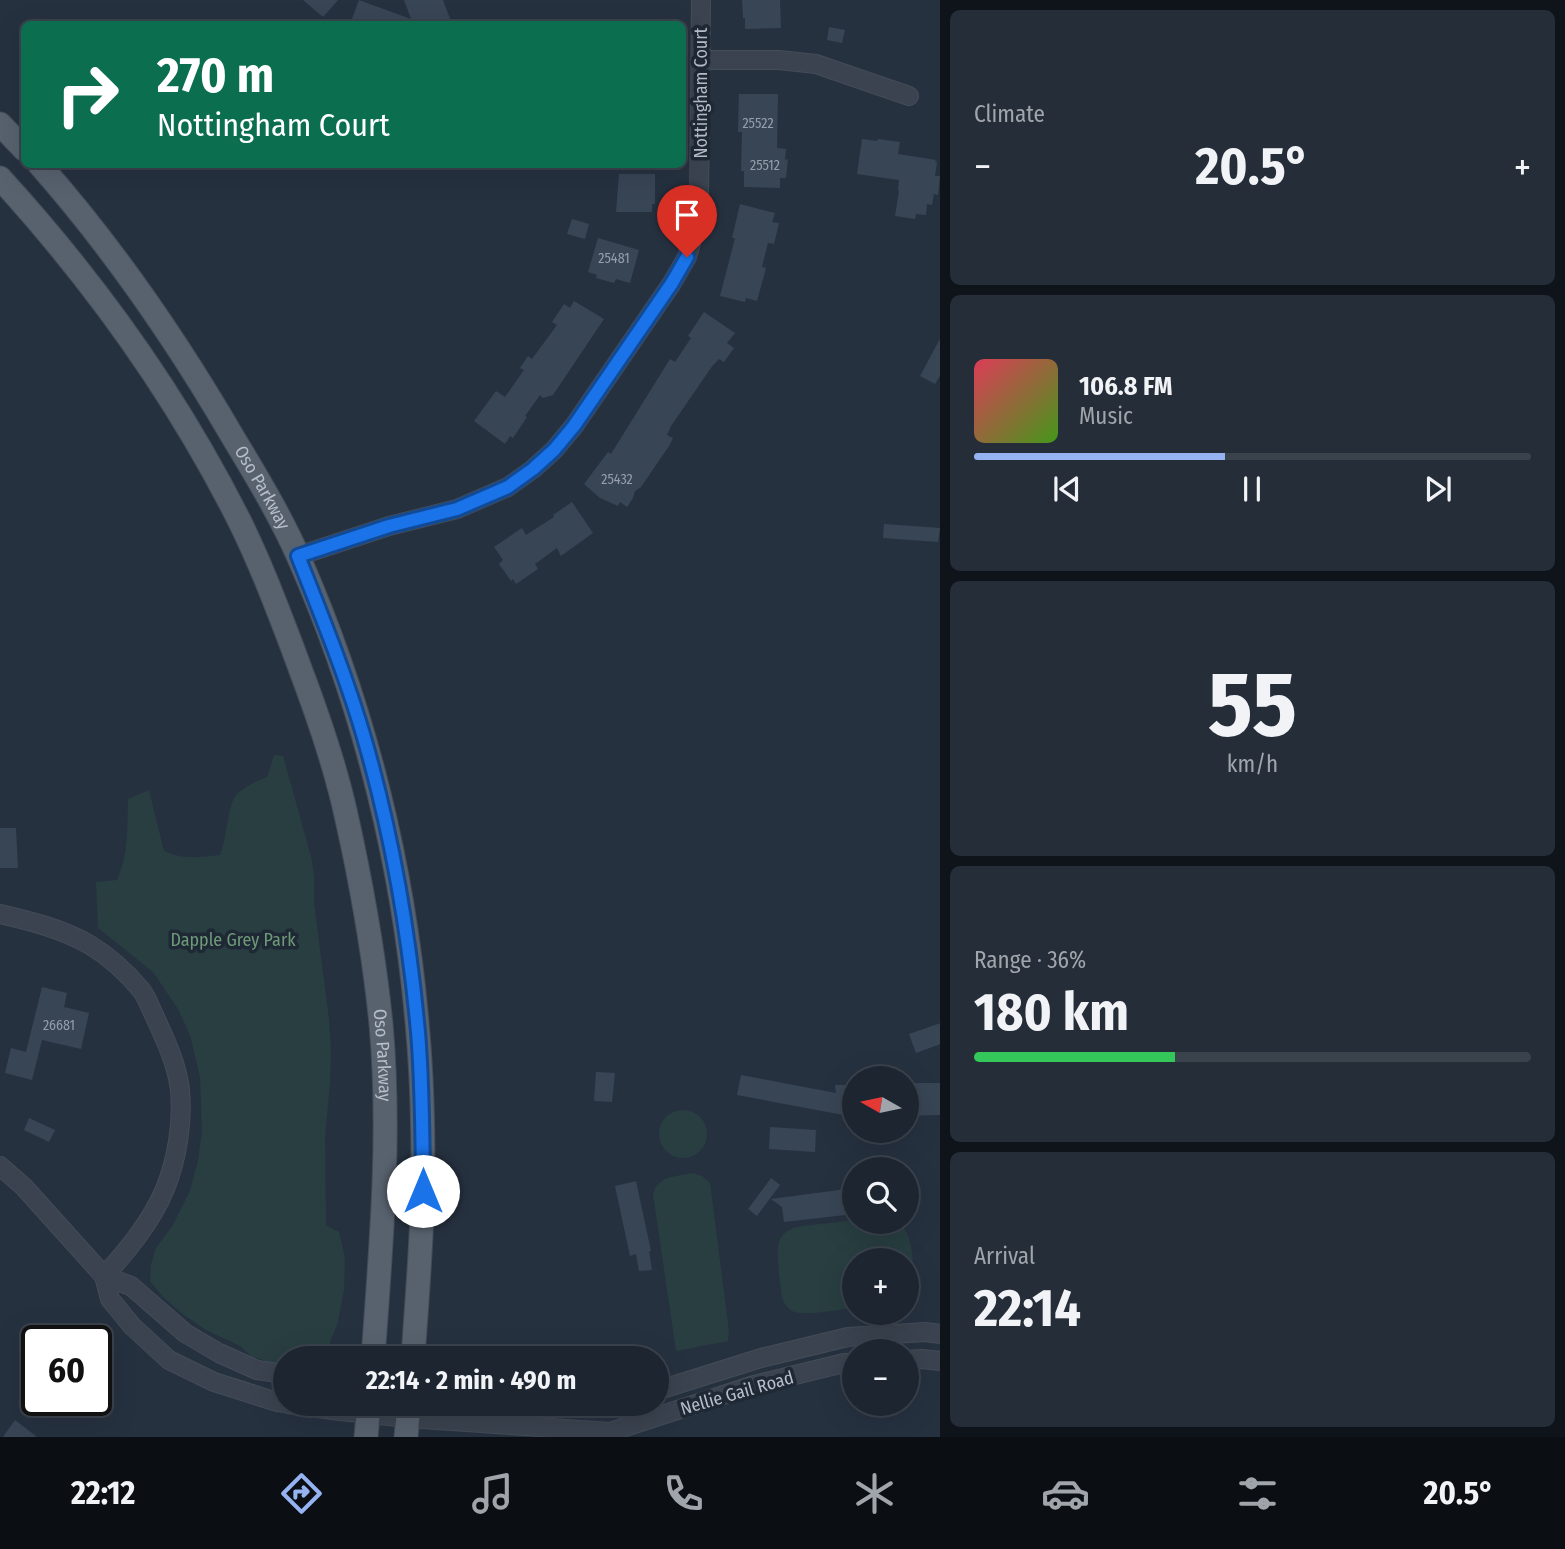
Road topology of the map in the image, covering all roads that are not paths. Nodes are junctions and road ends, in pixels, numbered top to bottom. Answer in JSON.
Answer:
{"nodes":[{"id":1,"x":701,"y":0,"type":"edge"},
{"id":2,"x":700,"y":60,"type":"junction"},
{"id":3,"x":909,"y":96,"type":"dead end"},
{"id":4,"x":0,"y":124,"type":"edge"},
{"id":5,"x":21,"y":146,"type":"edge"},
{"id":6,"x":42,"y":168,"type":"edge"},
{"id":7,"x":0,"y":178,"type":"edge"},
{"id":8,"x":298,"y":556,"type":"junction"},
{"id":9,"x":0,"y":914,"type":"edge"},
{"id":10,"x":0,"y":1166,"type":"edge"},
{"id":11,"x":104,"y":1276,"type":"junction"},
{"id":12,"x":940,"y":1334,"type":"edge"},
{"id":13,"x":374,"y":1346,"type":"edge"},
{"id":14,"x":414,"y":1346,"type":"edge"},
{"id":15,"x":919,"y":1359,"type":"edge"},
{"id":16,"x":940,"y":1361,"type":"edge"},
{"id":17,"x":842,"y":1363,"type":"edge"},
{"id":18,"x":273,"y":1372,"type":"edge"},
{"id":19,"x":669,"y":1387,"type":"edge"},
{"id":20,"x":273,"y":1401,"type":"edge"},
{"id":21,"x":367,"y":1418,"type":"edge"},
{"id":22,"x":408,"y":1420,"type":"edge"}],
"edges":[{"from":1,"to":2,"type":"street","name":"Nottingham Court"},
{"from":2,"to":3,"type":"street"},
{"from":2,"to":8,"type":"street","name":"Nottingham Court"},
{"from":4,"to":5,"type":"main road"},
{"from":6,"to":8,"type":"main road","name":"Oso Parkway"},
{"from":7,"to":13,"type":"main road","name":"Oso Parkway"},
{"from":8,"to":14,"type":"main road","name":"Oso Parkway"},
{"from":9,"to":11,"type":"street"},
{"from":10,"to":11,"type":"street","name":"Nellie Gail Road"},
{"from":11,"to":18,"type":"street","name":"Nellie Gail Road"},
{"from":11,"to":20,"type":"street","name":"Nellie Gail Road"},
{"from":12,"to":19,"type":"street","name":"Nellie Gail Road"},
{"from":15,"to":16,"type":"street"},
{"from":17,"to":22,"type":"street","name":"Nellie Gail Road"},
{"from":21,"to":22,"type":"street","name":"Nellie Gail Road"}]}
